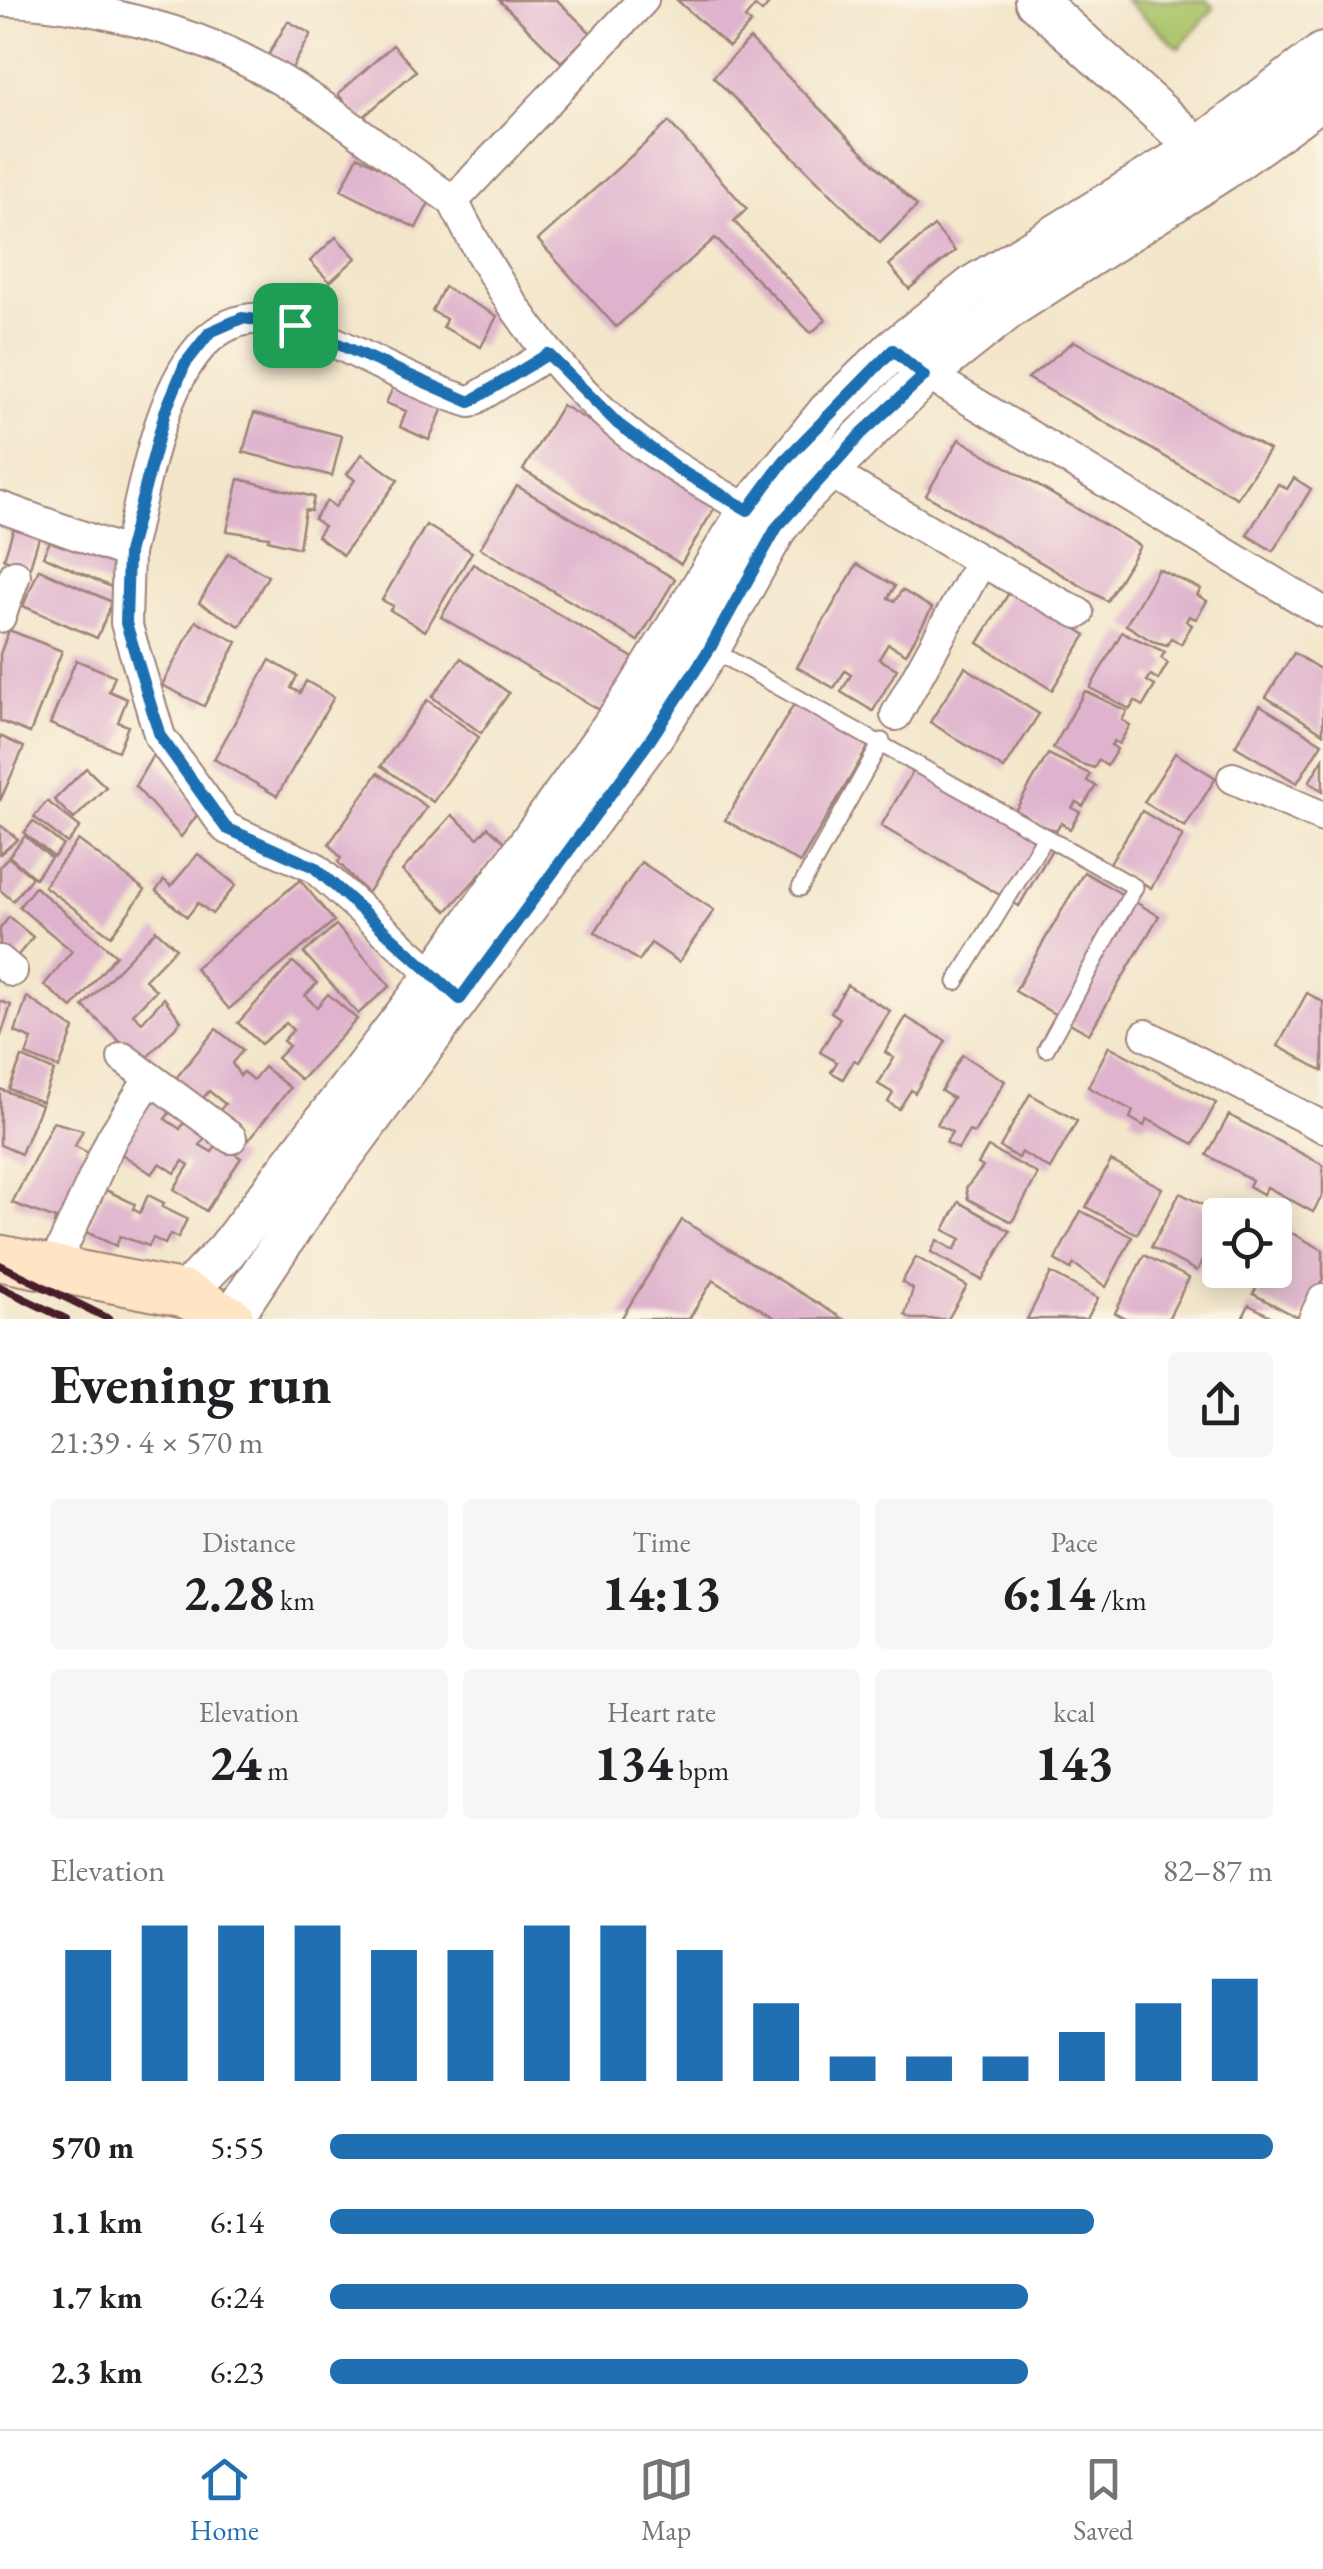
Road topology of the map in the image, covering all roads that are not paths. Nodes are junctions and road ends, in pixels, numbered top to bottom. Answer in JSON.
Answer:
{"nodes":[{"id":1,"x":643,"y":0,"type":"edge"},
{"id":2,"x":1035,"y":0,"type":"edge"},
{"id":3,"x":0,"y":1,"type":"edge"},
{"id":4,"x":1323,"y":53,"type":"edge"},
{"id":5,"x":1323,"y":98,"type":"edge"},
{"id":6,"x":1210,"y":159,"type":"junction"},
{"id":7,"x":453,"y":201,"type":"junction"},
{"id":8,"x":893,"y":350,"type":"junction"},
{"id":9,"x":548,"y":354,"type":"junction"},
{"id":10,"x":924,"y":376,"type":"junction"},
{"id":11,"x":826,"y":470,"type":"junction"},
{"id":12,"x":0,"y":507,"type":"edge"},
{"id":13,"x":763,"y":518,"type":"junction"},
{"id":14,"x":128,"y":553,"type":"junction"},
{"id":15,"x":981,"y":560,"type":"junction"},
{"id":16,"x":15,"y":575,"type":"dead end"},
{"id":17,"x":1323,"y":612,"type":"edge"},
{"id":18,"x":1078,"y":613,"type":"dead end"},
{"id":19,"x":0,"y":615,"type":"edge"},
{"id":20,"x":710,"y":648,"type":"junction"},
{"id":21,"x":889,"y":728,"type":"junction"},
{"id":22,"x":1232,"y":778,"type":"dead end"},
{"id":23,"x":1323,"y":817,"type":"edge"},
{"id":24,"x":1045,"y":837,"type":"junction"},
{"id":25,"x":800,"y":888,"type":"dead end"},
{"id":26,"x":956,"y":982,"type":"dead end"},
{"id":27,"x":447,"y":988,"type":"junction"},
{"id":28,"x":1146,"y":1035,"type":"dead end"},
{"id":29,"x":1046,"y":1049,"type":"dead end"},
{"id":30,"x":123,"y":1058,"type":"dead end"},
{"id":31,"x":150,"y":1078,"type":"junction"},
{"id":32,"x":1323,"y":1127,"type":"edge"},
{"id":33,"x":231,"y":1138,"type":"dead end"},
{"id":34,"x":0,"y":1258,"type":"edge"},
{"id":35,"x":53,"y":1268,"type":"junction"},
{"id":36,"x":184,"y":1294,"type":"junction"},
{"id":37,"x":1323,"y":1300,"type":"edge"},
{"id":38,"x":231,"y":1319,"type":"edge"},
{"id":39,"x":1314,"y":1319,"type":"edge"}],
"edges":[{"from":1,"to":7,"type":"street"},
{"from":2,"to":6,"type":"street"},
{"from":3,"to":7,"type":"street"},
{"from":4,"to":6,"type":"street"},
{"from":5,"to":6,"type":"street"},
{"from":6,"to":8,"type":"street"},
{"from":6,"to":10,"type":"street"},
{"from":7,"to":9,"type":"street"},
{"from":8,"to":10,"type":"street"},
{"from":8,"to":13,"type":"street"},
{"from":9,"to":13,"type":"street"},
{"from":9,"to":14,"type":"street"},
{"from":10,"to":11,"type":"street"},
{"from":10,"to":17,"type":"street"},
{"from":11,"to":13,"type":"street"},
{"from":11,"to":15,"type":"street"},
{"from":12,"to":14,"type":"street"},
{"from":13,"to":20,"type":"street"},
{"from":13,"to":27,"type":"street"},
{"from":14,"to":27,"type":"street"},
{"from":15,"to":18,"type":"street"},
{"from":15,"to":21,"type":"street"},
{"from":16,"to":19,"type":"street"},
{"from":20,"to":21,"type":"lane"},
{"from":20,"to":27,"type":"street"},
{"from":21,"to":24,"type":"lane"},
{"from":21,"to":25,"type":"lane"},
{"from":22,"to":23,"type":"street"},
{"from":24,"to":26,"type":"lane"},
{"from":24,"to":29,"type":"lane"},
{"from":27,"to":36,"type":"street"},
{"from":27,"to":38,"type":"street"},
{"from":28,"to":32,"type":"street"},
{"from":30,"to":31,"type":"street"},
{"from":31,"to":33,"type":"street"},
{"from":31,"to":35,"type":"street"},
{"from":34,"to":35,"type":"main road"},
{"from":35,"to":36,"type":"main road"},
{"from":36,"to":38,"type":"main road"},
{"from":37,"to":39,"type":"street"}]}
